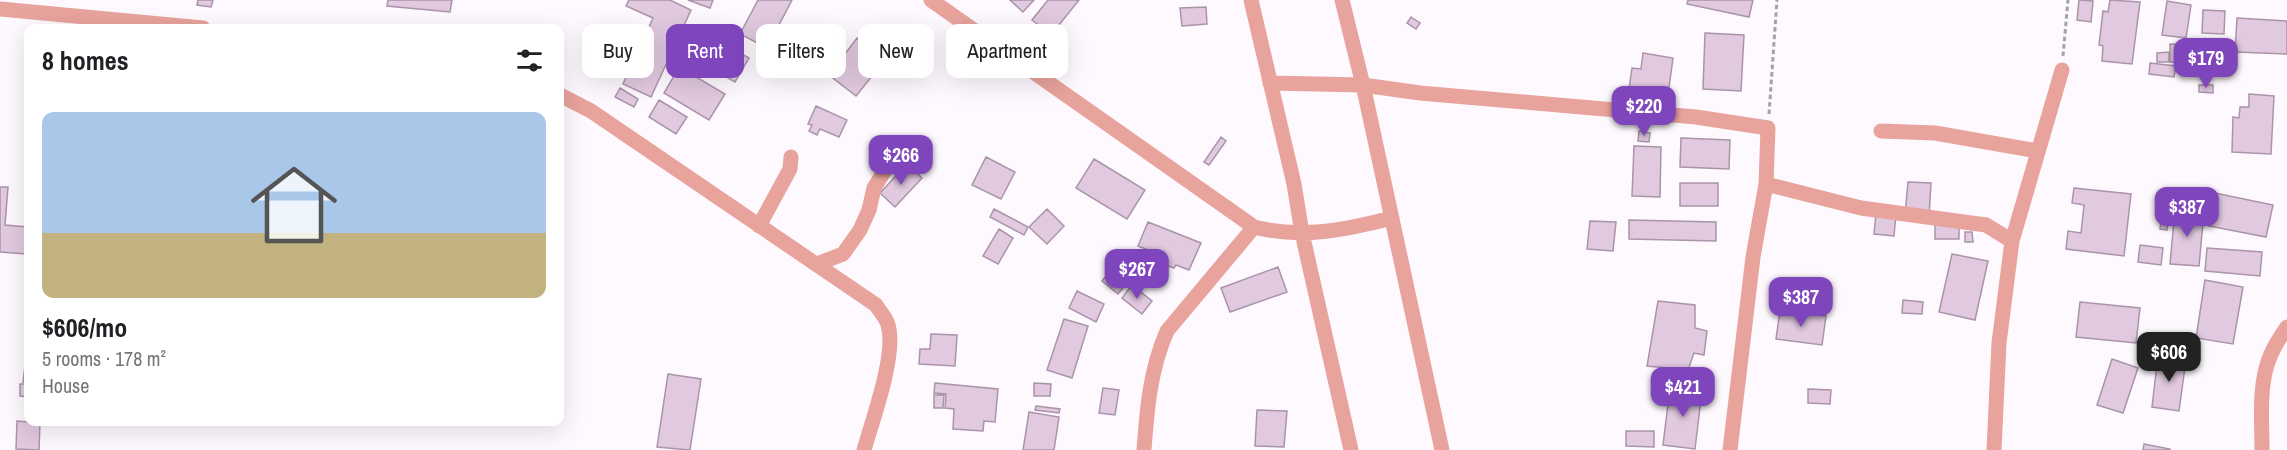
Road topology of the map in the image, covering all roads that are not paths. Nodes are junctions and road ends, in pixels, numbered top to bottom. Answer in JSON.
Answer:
{"nodes":[{"id":1,"x":931,"y":0,"type":"edge"},
{"id":2,"x":1251,"y":0,"type":"edge"},
{"id":3,"x":1342,"y":0,"type":"edge"},
{"id":4,"x":0,"y":9,"type":"edge"},
{"id":5,"x":159,"y":24,"type":"edge"},
{"id":6,"x":2062,"y":70,"type":"road end"},
{"id":7,"x":1270,"y":83,"type":"junction"},
{"id":8,"x":1363,"y":85,"type":"junction"},
{"id":9,"x":564,"y":97,"type":"edge"},
{"id":10,"x":1881,"y":131,"type":"dead end"},
{"id":11,"x":2038,"y":151,"type":"junction"},
{"id":12,"x":791,"y":157,"type":"dead end"},
{"id":13,"x":893,"y":157,"type":"dead end"},
{"id":14,"x":1766,"y":184,"type":"junction"},
{"id":15,"x":1392,"y":218,"type":"junction"},
{"id":16,"x":759,"y":226,"type":"junction"},
{"id":17,"x":1254,"y":227,"type":"junction"},
{"id":18,"x":1302,"y":233,"type":"junction"},
{"id":19,"x":2012,"y":242,"type":"junction"},
{"id":20,"x":817,"y":264,"type":"junction"},
{"id":21,"x":2287,"y":327,"type":"edge"},
{"id":22,"x":864,"y":450,"type":"edge"},
{"id":23,"x":1144,"y":450,"type":"edge"},
{"id":24,"x":1351,"y":450,"type":"edge"},
{"id":25,"x":1442,"y":450,"type":"edge"},
{"id":26,"x":1730,"y":450,"type":"edge"},
{"id":27,"x":1994,"y":450,"type":"edge"},
{"id":28,"x":2262,"y":450,"type":"edge"}],
"edges":[{"from":1,"to":17,"type":"street"},
{"from":2,"to":7,"type":"street"},
{"from":3,"to":8,"type":"street"},
{"from":4,"to":5,"type":"street"},
{"from":6,"to":11,"type":"street"},
{"from":7,"to":8,"type":"street"},
{"from":7,"to":18,"type":"street"},
{"from":8,"to":14,"type":"street"},
{"from":8,"to":15,"type":"street"},
{"from":9,"to":16,"type":"street"},
{"from":10,"to":11,"type":"street"},
{"from":11,"to":19,"type":"street"},
{"from":12,"to":16,"type":"street"},
{"from":13,"to":20,"type":"street"},
{"from":14,"to":19,"type":"street"},
{"from":14,"to":26,"type":"street"},
{"from":15,"to":18,"type":"street"},
{"from":15,"to":25,"type":"street"},
{"from":16,"to":20,"type":"street"},
{"from":17,"to":18,"type":"street"},
{"from":17,"to":23,"type":"street"},
{"from":18,"to":24,"type":"street"},
{"from":19,"to":27,"type":"street"},
{"from":20,"to":22,"type":"street"},
{"from":21,"to":28,"type":"street"}]}
